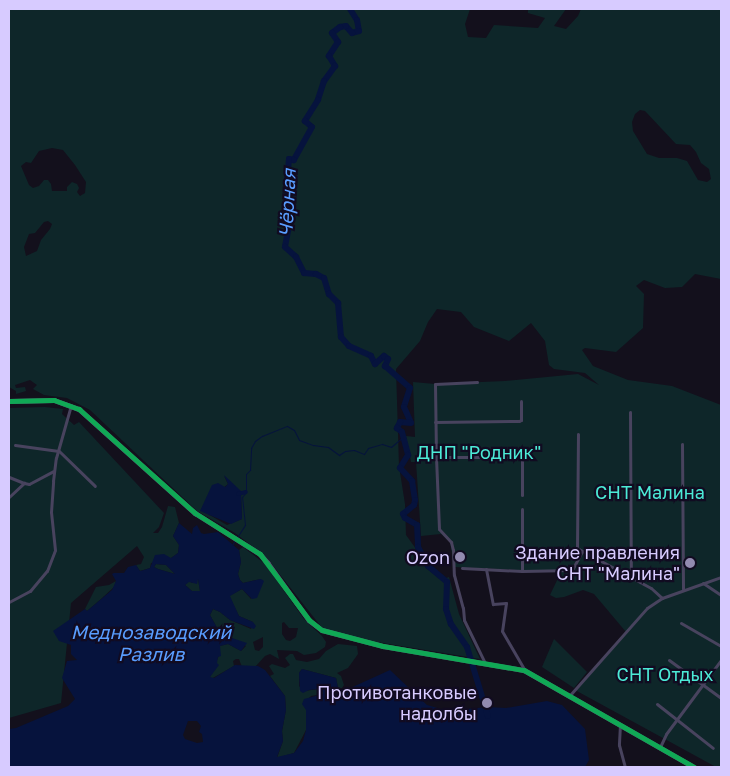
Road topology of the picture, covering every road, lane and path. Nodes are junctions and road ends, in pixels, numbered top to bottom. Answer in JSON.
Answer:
{"nodes":[{"id":1,"x":477,"y":382,"type":"dead end"},
{"id":2,"x":9,"y":401,"type":"edge"},
{"id":3,"x":521,"y":401,"type":"dead end"},
{"id":4,"x":71,"y":405,"type":"junction"},
{"id":5,"x":630,"y":412,"type":"dead end"},
{"id":6,"x":435,"y":422,"type":"junction"},
{"id":7,"x":578,"y":434,"type":"dead end"},
{"id":8,"x":682,"y":444,"type":"dead end"},
{"id":9,"x":15,"y":445,"type":"dead end"},
{"id":10,"x":59,"y":451,"type":"junction"},
{"id":11,"x":436,"y":457,"type":"junction"},
{"id":12,"x":54,"y":471,"type":"junction"},
{"id":13,"x":9,"y":477,"type":"edge"},
{"id":14,"x":24,"y":483,"type":"junction"},
{"id":15,"x":95,"y":486,"type":"dead end"},
{"id":16,"x":522,"y":495,"type":"dead end"},
{"id":17,"x":9,"y":497,"type":"edge"},
{"id":18,"x":522,"y":509,"type":"dead end"},
{"id":19,"x":582,"y":551,"type":"junction"},
{"id":20,"x":454,"y":567,"type":"junction"},
{"id":21,"x":486,"y":569,"type":"junction"},
{"id":22,"x":522,"y":571,"type":"junction"},
{"id":23,"x":721,"y":576,"type":"edge"},
{"id":24,"x":631,"y":577,"type":"junction"},
{"id":25,"x":703,"y":582,"type":"junction"},
{"id":26,"x":683,"y":589,"type":"junction"},
{"id":27,"x":721,"y":594,"type":"edge"},
{"id":28,"x":662,"y":598,"type":"junction"},
{"id":29,"x":9,"y":602,"type":"edge"},
{"id":30,"x":681,"y":623,"type":"dead end"},
{"id":31,"x":721,"y":646,"type":"edge"},
{"id":32,"x":669,"y":660,"type":"dead end"},
{"id":33,"x":721,"y":660,"type":"edge"},
{"id":34,"x":484,"y":663,"type":"junction"},
{"id":35,"x":524,"y":670,"type":"junction"},
{"id":36,"x":703,"y":685,"type":"junction"},
{"id":37,"x":570,"y":695,"type":"junction"},
{"id":38,"x":721,"y":698,"type":"edge"},
{"id":39,"x":657,"y":704,"type":"dead end"},
{"id":40,"x":676,"y":720,"type":"junction"},
{"id":41,"x":620,"y":724,"type":"junction"},
{"id":42,"x":660,"y":747,"type":"junction"},
{"id":43,"x":713,"y":748,"type":"dead end"},
{"id":44,"x":625,"y":767,"type":"edge"},
{"id":45,"x":694,"y":767,"type":"edge"}],
"edges":[{"from":1,"to":6,"type":"street"},
{"from":2,"to":4,"type":"main road"},
{"from":3,"to":6,"type":"street"},
{"from":4,"to":10,"type":"street"},
{"from":4,"to":34,"type":"main road"},
{"from":5,"to":24,"type":"street"},
{"from":6,"to":11,"type":"street"},
{"from":7,"to":19,"type":"street"},
{"from":8,"to":26,"type":"street"},
{"from":9,"to":10,"type":"street"},
{"from":10,"to":12,"type":"street"},
{"from":10,"to":15,"type":"street"},
{"from":11,"to":16,"type":"street"},
{"from":11,"to":20,"type":"street"},
{"from":12,"to":14,"type":"street"},
{"from":12,"to":29,"type":"street"},
{"from":13,"to":14,"type":"street"},
{"from":14,"to":17,"type":"street"},
{"from":18,"to":22,"type":"street"},
{"from":19,"to":22,"type":"street"},
{"from":19,"to":24,"type":"street"},
{"from":20,"to":21,"type":"street"},
{"from":20,"to":34,"type":"street"},
{"from":21,"to":22,"type":"street"},
{"from":21,"to":35,"type":"street"},
{"from":23,"to":25,"type":"street"},
{"from":24,"to":28,"type":"street"},
{"from":25,"to":26,"type":"street"},
{"from":25,"to":27,"type":"street"},
{"from":26,"to":28,"type":"street"},
{"from":28,"to":37,"type":"street"},
{"from":30,"to":31,"type":"street"},
{"from":32,"to":36,"type":"street"},
{"from":33,"to":36,"type":"street"},
{"from":34,"to":35,"type":"main road"},
{"from":35,"to":37,"type":"main road"},
{"from":36,"to":38,"type":"street"},
{"from":36,"to":40,"type":"street"},
{"from":37,"to":41,"type":"main road"},
{"from":39,"to":40,"type":"street"},
{"from":40,"to":42,"type":"street"},
{"from":40,"to":43,"type":"street"},
{"from":41,"to":42,"type":"main road"},
{"from":41,"to":44,"type":"street"},
{"from":42,"to":45,"type":"main road"}]}
